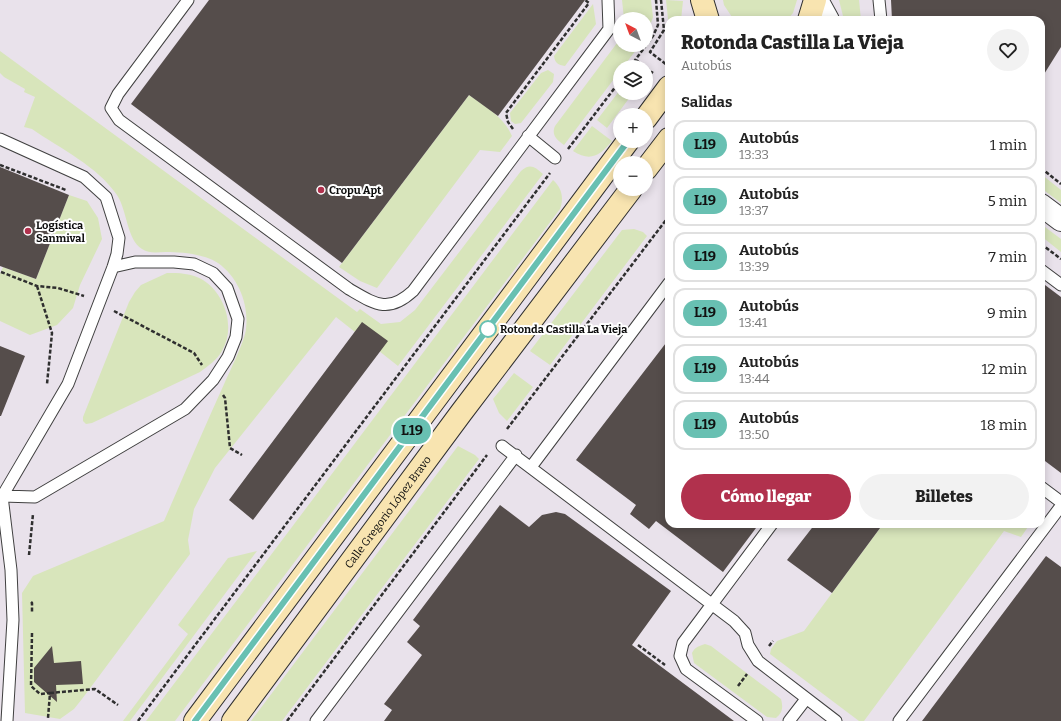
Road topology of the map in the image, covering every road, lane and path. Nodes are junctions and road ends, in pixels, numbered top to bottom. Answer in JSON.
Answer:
{"nodes":[{"id":1,"x":188,"y":0,"type":"edge"},
{"id":2,"x":585,"y":0,"type":"edge"},
{"id":3,"x":608,"y":0,"type":"edge"},
{"id":4,"x":656,"y":0,"type":"edge"},
{"id":5,"x":661,"y":0,"type":"edge"},
{"id":6,"x":816,"y":0,"type":"edge"},
{"id":7,"x":880,"y":0,"type":"edge"},
{"id":8,"x":810,"y":16,"type":"edge"},
{"id":9,"x":826,"y":16,"type":"edge"},
{"id":10,"x":881,"y":16,"type":"edge"},
{"id":11,"x":636,"y":60,"type":"edge"},
{"id":12,"x":665,"y":64,"type":"edge"},
{"id":13,"x":613,"y":89,"type":"edge"},
{"id":14,"x":665,"y":92,"type":"edge"},
{"id":15,"x":653,"y":109,"type":"edge"},
{"id":16,"x":514,"y":129,"type":"dead end"},
{"id":17,"x":528,"y":136,"type":"junction"},
{"id":18,"x":0,"y":139,"type":"edge"},
{"id":19,"x":665,"y":144,"type":"edge"},
{"id":20,"x":623,"y":148,"type":"edge"},
{"id":21,"x":558,"y":160,"type":"junction"},
{"id":22,"x":653,"y":161,"type":"edge"},
{"id":23,"x":0,"y":165,"type":"edge"},
{"id":24,"x":1045,"y":171,"type":"edge"},
{"id":25,"x":1061,"y":184,"type":"edge"},
{"id":26,"x":71,"y":192,"type":"dead end"},
{"id":27,"x":626,"y":196,"type":"edge"},
{"id":28,"x":1045,"y":208,"type":"edge"},
{"id":29,"x":1061,"y":220,"type":"edge"},
{"id":30,"x":665,"y":221,"type":"edge"},
{"id":31,"x":1045,"y":247,"type":"edge"},
{"id":32,"x":1061,"y":259,"type":"edge"},
{"id":33,"x":113,"y":267,"type":"junction"},
{"id":34,"x":1,"y":272,"type":"edge"},
{"id":35,"x":1045,"y":273,"type":"edge"},
{"id":36,"x":1061,"y":285,"type":"edge"},
{"id":37,"x":665,"y":288,"type":"edge"},
{"id":38,"x":88,"y":290,"type":"dead end"},
{"id":39,"x":100,"y":303,"type":"junction"},
{"id":40,"x":213,"y":380,"type":"junction"},
{"id":41,"x":506,"y":429,"type":"dead end"},
{"id":42,"x":502,"y":446,"type":"dead end"},
{"id":43,"x":487,"y":454,"type":"dead end"},
{"id":44,"x":242,"y":456,"type":"dead end"},
{"id":45,"x":516,"y":456,"type":"junction"},
{"id":46,"x":531,"y":467,"type":"junction"},
{"id":47,"x":1045,"y":490,"type":"edge"},
{"id":48,"x":1,"y":498,"type":"edge"},
{"id":49,"x":1061,"y":502,"type":"edge"},
{"id":50,"x":1061,"y":506,"type":"edge"},
{"id":51,"x":1045,"y":527,"type":"edge"},
{"id":52,"x":769,"y":528,"type":"edge"},
{"id":53,"x":1044,"y":528,"type":"edge"},
{"id":54,"x":713,"y":604,"type":"junction"},
{"id":55,"x":50,"y":693,"type":"dead end"},
{"id":56,"x":806,"y":699,"type":"junction"},
{"id":57,"x":118,"y":705,"type":"dead end"},
{"id":58,"x":7,"y":721,"type":"edge"},
{"id":59,"x":138,"y":721,"type":"edge"},
{"id":60,"x":195,"y":721,"type":"edge"},
{"id":61,"x":233,"y":721,"type":"edge"},
{"id":62,"x":288,"y":721,"type":"edge"},
{"id":63,"x":316,"y":721,"type":"edge"},
{"id":64,"x":757,"y":721,"type":"edge"},
{"id":65,"x":789,"y":721,"type":"edge"},
{"id":66,"x":836,"y":721,"type":"edge"},
{"id":67,"x":899,"y":721,"type":"edge"}],
"edges":[{"from":1,"to":17,"type":"lane"},
{"from":2,"to":16,"type":"path"},
{"from":3,"to":17,"type":"lane"},
{"from":4,"to":11,"type":"path"},
{"from":5,"to":12,"type":"path"},
{"from":6,"to":8,"type":"main road"},
{"from":6,"to":9,"type":"street"},
{"from":7,"to":10,"type":"lane"},
{"from":13,"to":21,"type":"path"},
{"from":14,"to":15,"type":"main road"},
{"from":17,"to":21,"type":"lane"},
{"from":18,"to":33,"type":"lane"},
{"from":19,"to":22,"type":"main road"},
{"from":20,"to":60,"type":"main road"},
{"from":21,"to":59,"type":"path"},
{"from":23,"to":26,"type":"path"},
{"from":24,"to":25,"type":"path"},
{"from":27,"to":61,"type":"main road","name":"Calle Gregorio López Bravo"},
{"from":28,"to":29,"type":"street"},
{"from":30,"to":41,"type":"path"},
{"from":31,"to":32,"type":"path"},
{"from":33,"to":39,"type":"lane"},
{"from":33,"to":40,"type":"lane"},
{"from":34,"to":38,"type":"path"},
{"from":35,"to":36,"type":"lane"},
{"from":37,"to":46,"type":"lane"},
{"from":39,"to":40,"type":"path"},
{"from":39,"to":48,"type":"lane"},
{"from":40,"to":44,"type":"path"},
{"from":40,"to":48,"type":"lane"},
{"from":42,"to":45,"type":"lane"},
{"from":43,"to":62,"type":"path"},
{"from":45,"to":46,"type":"lane"},
{"from":45,"to":63,"type":"lane"},
{"from":46,"to":54,"type":"lane"},
{"from":47,"to":49,"type":"lane"},
{"from":48,"to":58,"type":"lane"},
{"from":50,"to":51,"type":"lane"},
{"from":52,"to":54,"type":"lane"},
{"from":53,"to":67,"type":"lane"},
{"from":54,"to":56,"type":"lane"},
{"from":54,"to":64,"type":"lane"},
{"from":55,"to":57,"type":"path"},
{"from":56,"to":65,"type":"lane"},
{"from":56,"to":66,"type":"lane"}]}
